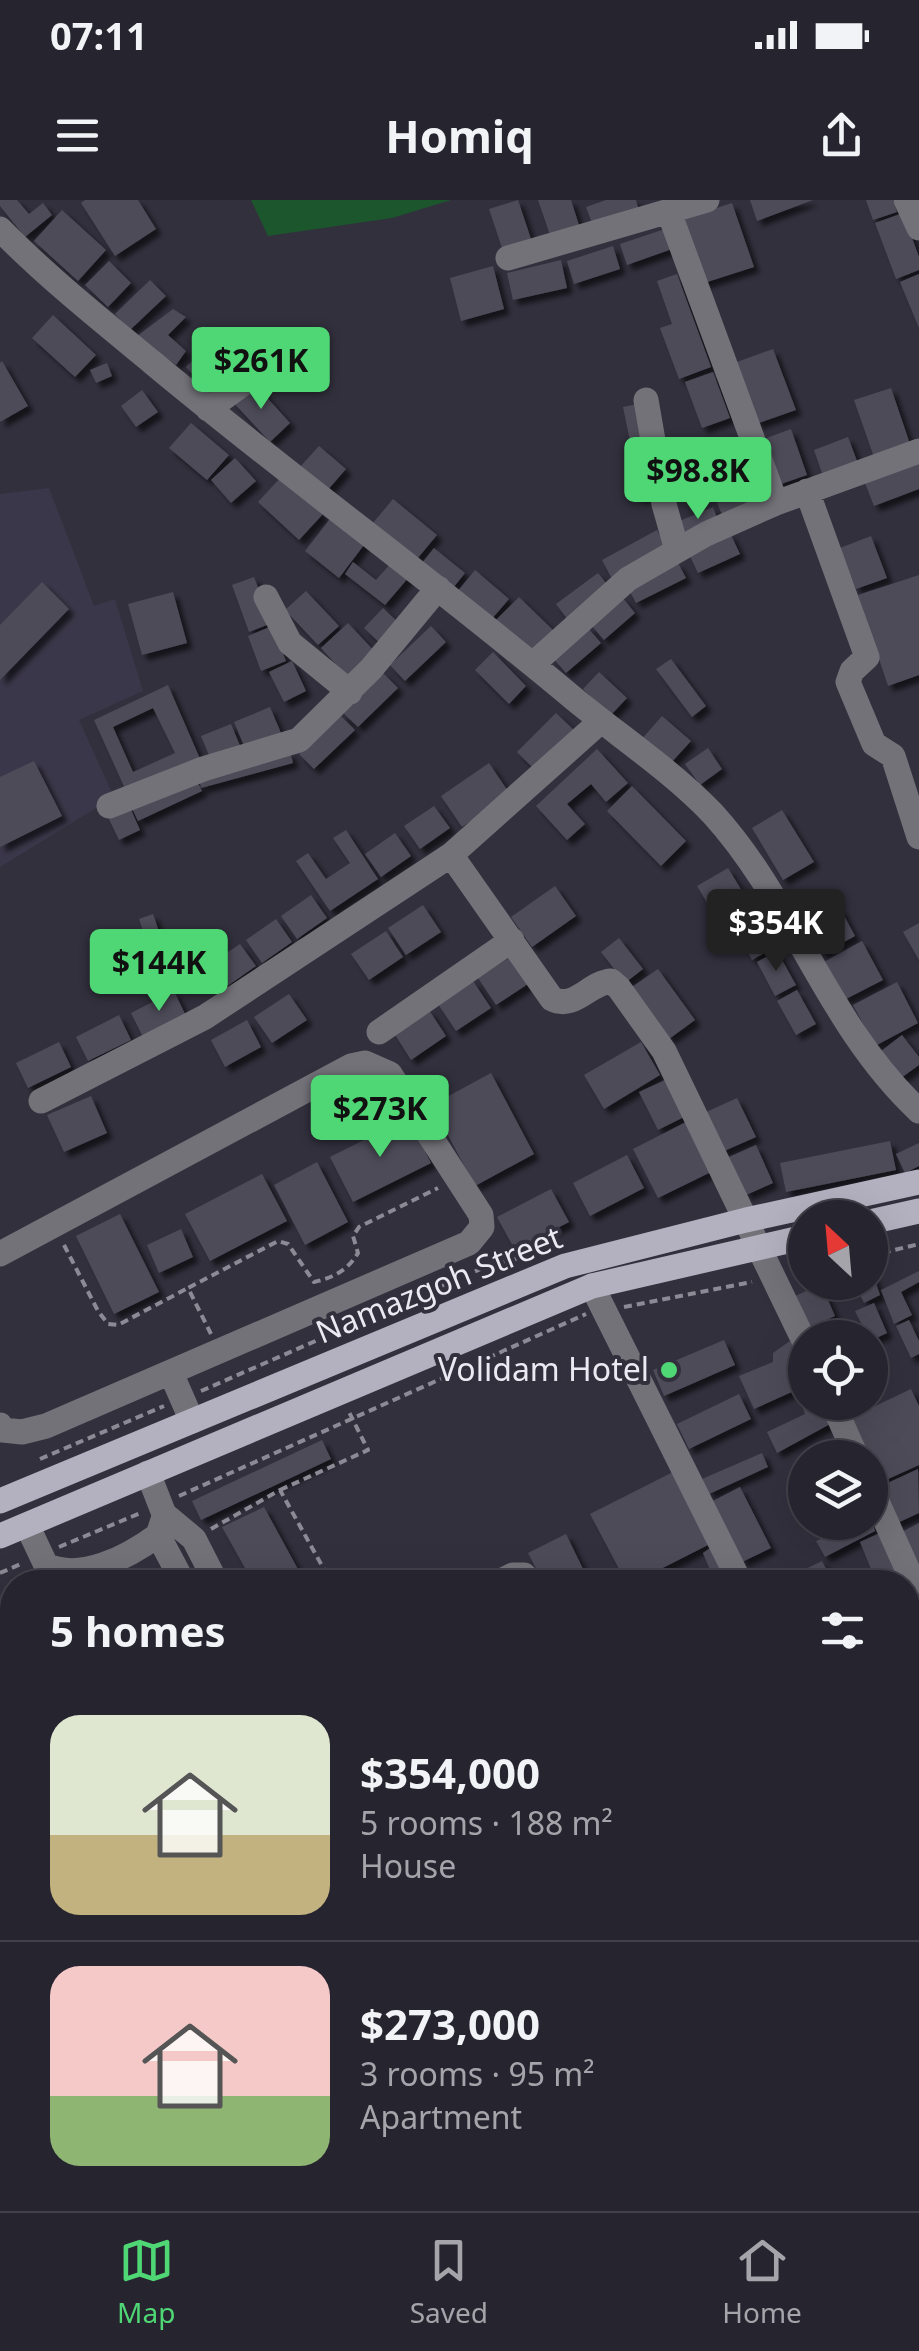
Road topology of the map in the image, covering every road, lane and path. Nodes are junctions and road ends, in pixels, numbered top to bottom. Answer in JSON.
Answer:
{"nodes":[{"id":1,"x":707,"y":200,"type":"edge"},
{"id":2,"x":906,"y":200,"type":"edge"},
{"id":3,"x":669,"y":212,"type":"junction"},
{"id":4,"x":919,"y":228,"type":"edge"},
{"id":5,"x":0,"y":229,"type":"edge"},
{"id":6,"x":508,"y":258,"type":"dead end"},
{"id":7,"x":295,"y":358,"type":"dead end"},
{"id":8,"x":646,"y":400,"type":"dead end"},
{"id":9,"x":208,"y":409,"type":"junction"},
{"id":10,"x":919,"y":450,"type":"edge"},
{"id":11,"x":807,"y":492,"type":"junction"},
{"id":12,"x":776,"y":503,"type":"junction"},
{"id":13,"x":676,"y":550,"type":"junction"},
{"id":14,"x":438,"y":588,"type":"junction"},
{"id":15,"x":266,"y":597,"type":"dead end"},
{"id":16,"x":533,"y":664,"type":"junction"},
{"id":17,"x":350,"y":692,"type":"junction"},
{"id":18,"x":601,"y":721,"type":"junction"},
{"id":19,"x":109,"y":806,"type":"dead end"},
{"id":20,"x":919,"y":837,"type":"edge"},
{"id":21,"x":451,"y":855,"type":"junction"},
{"id":22,"x":512,"y":940,"type":"junction"},
{"id":23,"x":380,"y":1032,"type":"dead end"},
{"id":24,"x":42,"y":1101,"type":"dead end"},
{"id":25,"x":919,"y":1111,"type":"edge"},
{"id":26,"x":457,"y":1179,"type":"junction"},
{"id":27,"x":919,"y":1182,"type":"edge"},
{"id":28,"x":919,"y":1211,"type":"edge"},
{"id":29,"x":888,"y":1218,"type":"edge"},
{"id":30,"x":746,"y":1220,"type":"junction"},
{"id":31,"x":54,"y":1225,"type":"junction"},
{"id":32,"x":788,"y":1241,"type":"edge"},
{"id":33,"x":919,"y":1244,"type":"edge"},
{"id":34,"x":761,"y":1247,"type":"junction"},
{"id":35,"x":888,"y":1252,"type":"edge"},
{"id":36,"x":0,"y":1254,"type":"edge"},
{"id":37,"x":775,"y":1277,"type":"junction"},
{"id":38,"x":592,"y":1286,"type":"junction"},
{"id":39,"x":188,"y":1288,"type":"junction"},
{"id":40,"x":604,"y":1310,"type":"junction"},
{"id":41,"x":795,"y":1320,"type":"edge"},
{"id":42,"x":219,"y":1352,"type":"junction"},
{"id":43,"x":171,"y":1373,"type":"junction"},
{"id":44,"x":340,"y":1392,"type":"junction"},
{"id":45,"x":352,"y":1418,"type":"junction"},
{"id":46,"x":192,"y":1420,"type":"junction"},
{"id":47,"x":0,"y":1425,"type":"edge"},
{"id":48,"x":148,"y":1474,"type":"junction"},
{"id":49,"x":280,"y":1490,"type":"junction"},
{"id":50,"x":0,"y":1502,"type":"edge"},
{"id":51,"x":160,"y":1518,"type":"junction"},
{"id":52,"x":27,"y":1524,"type":"junction"},
{"id":53,"x":888,"y":1526,"type":"edge"},
{"id":54,"x":0,"y":1536,"type":"edge"},
{"id":55,"x":194,"y":1539,"type":"junction"},
{"id":56,"x":47,"y":1568,"type":"edge"},
{"id":57,"x":86,"y":1570,"type":"edge"},
{"id":58,"x":179,"y":1570,"type":"edge"},
{"id":59,"x":210,"y":1570,"type":"edge"},
{"id":60,"x":324,"y":1570,"type":"edge"},
{"id":61,"x":734,"y":1570,"type":"edge"},
{"id":62,"x":908,"y":1570,"type":"edge"}],
"edges":[{"from":1,"to":3,"type":"street"},
{"from":2,"to":4,"type":"street"},
{"from":3,"to":6,"type":"street"},
{"from":3,"to":12,"type":"street"},
{"from":5,"to":9,"type":"street"},
{"from":7,"to":9,"type":"street"},
{"from":8,"to":13,"type":"street"},
{"from":9,"to":14,"type":"street"},
{"from":10,"to":11,"type":"street"},
{"from":11,"to":12,"type":"street"},
{"from":11,"to":20,"type":"street"},
{"from":12,"to":13,"type":"street"},
{"from":13,"to":16,"type":"street"},
{"from":14,"to":16,"type":"street"},
{"from":14,"to":17,"type":"street"},
{"from":15,"to":17,"type":"street"},
{"from":16,"to":18,"type":"street"},
{"from":17,"to":19,"type":"street"},
{"from":18,"to":21,"type":"street"},
{"from":18,"to":25,"type":"street"},
{"from":21,"to":22,"type":"street"},
{"from":21,"to":24,"type":"street"},
{"from":22,"to":23,"type":"street"},
{"from":22,"to":30,"type":"street"},
{"from":26,"to":31,"type":"street"},
{"from":26,"to":39,"type":"path"},
{"from":26,"to":42,"type":"street"},
{"from":27,"to":30,"type":"main road","name":"Namazgoh Street"},
{"from":28,"to":29,"type":"main road"},
{"from":30,"to":34,"type":"street"},
{"from":30,"to":46,"type":"main road","name":"Namazgoh Street"},
{"from":31,"to":36,"type":"street"},
{"from":31,"to":39,"type":"path"},
{"from":32,"to":34,"type":"main road","name":"Namazgoh Street"},
{"from":33,"to":35,"type":"path"},
{"from":34,"to":37,"type":"street"},
{"from":34,"to":38,"type":"main road","name":"Namazgoh Street"},
{"from":37,"to":40,"type":"path"},
{"from":37,"to":41,"type":"street"},
{"from":38,"to":40,"type":"street"},
{"from":38,"to":44,"type":"main road","name":"Namazgoh Street"},
{"from":39,"to":42,"type":"path"},
{"from":40,"to":45,"type":"path"},
{"from":40,"to":61,"type":"street"},
{"from":42,"to":43,"type":"street"},
{"from":43,"to":46,"type":"street"},
{"from":43,"to":47,"type":"street"},
{"from":44,"to":45,"type":"path"},
{"from":44,"to":48,"type":"main road","name":"Namazgoh Street"},
{"from":45,"to":49,"type":"path"},
{"from":45,"to":51,"type":"path"},
{"from":46,"to":50,"type":"main road","name":"Namazgoh Street"},
{"from":48,"to":51,"type":"street"},
{"from":48,"to":52,"type":"main road","name":"Namazgoh Street"},
{"from":49,"to":55,"type":"path"},
{"from":49,"to":60,"type":"path"},
{"from":51,"to":55,"type":"street"},
{"from":51,"to":56,"type":"path"},
{"from":51,"to":57,"type":"street"},
{"from":51,"to":58,"type":"street"},
{"from":52,"to":54,"type":"main road","name":"Namazgoh Street"},
{"from":52,"to":56,"type":"street"},
{"from":53,"to":62,"type":"street"},
{"from":55,"to":59,"type":"street"}]}
